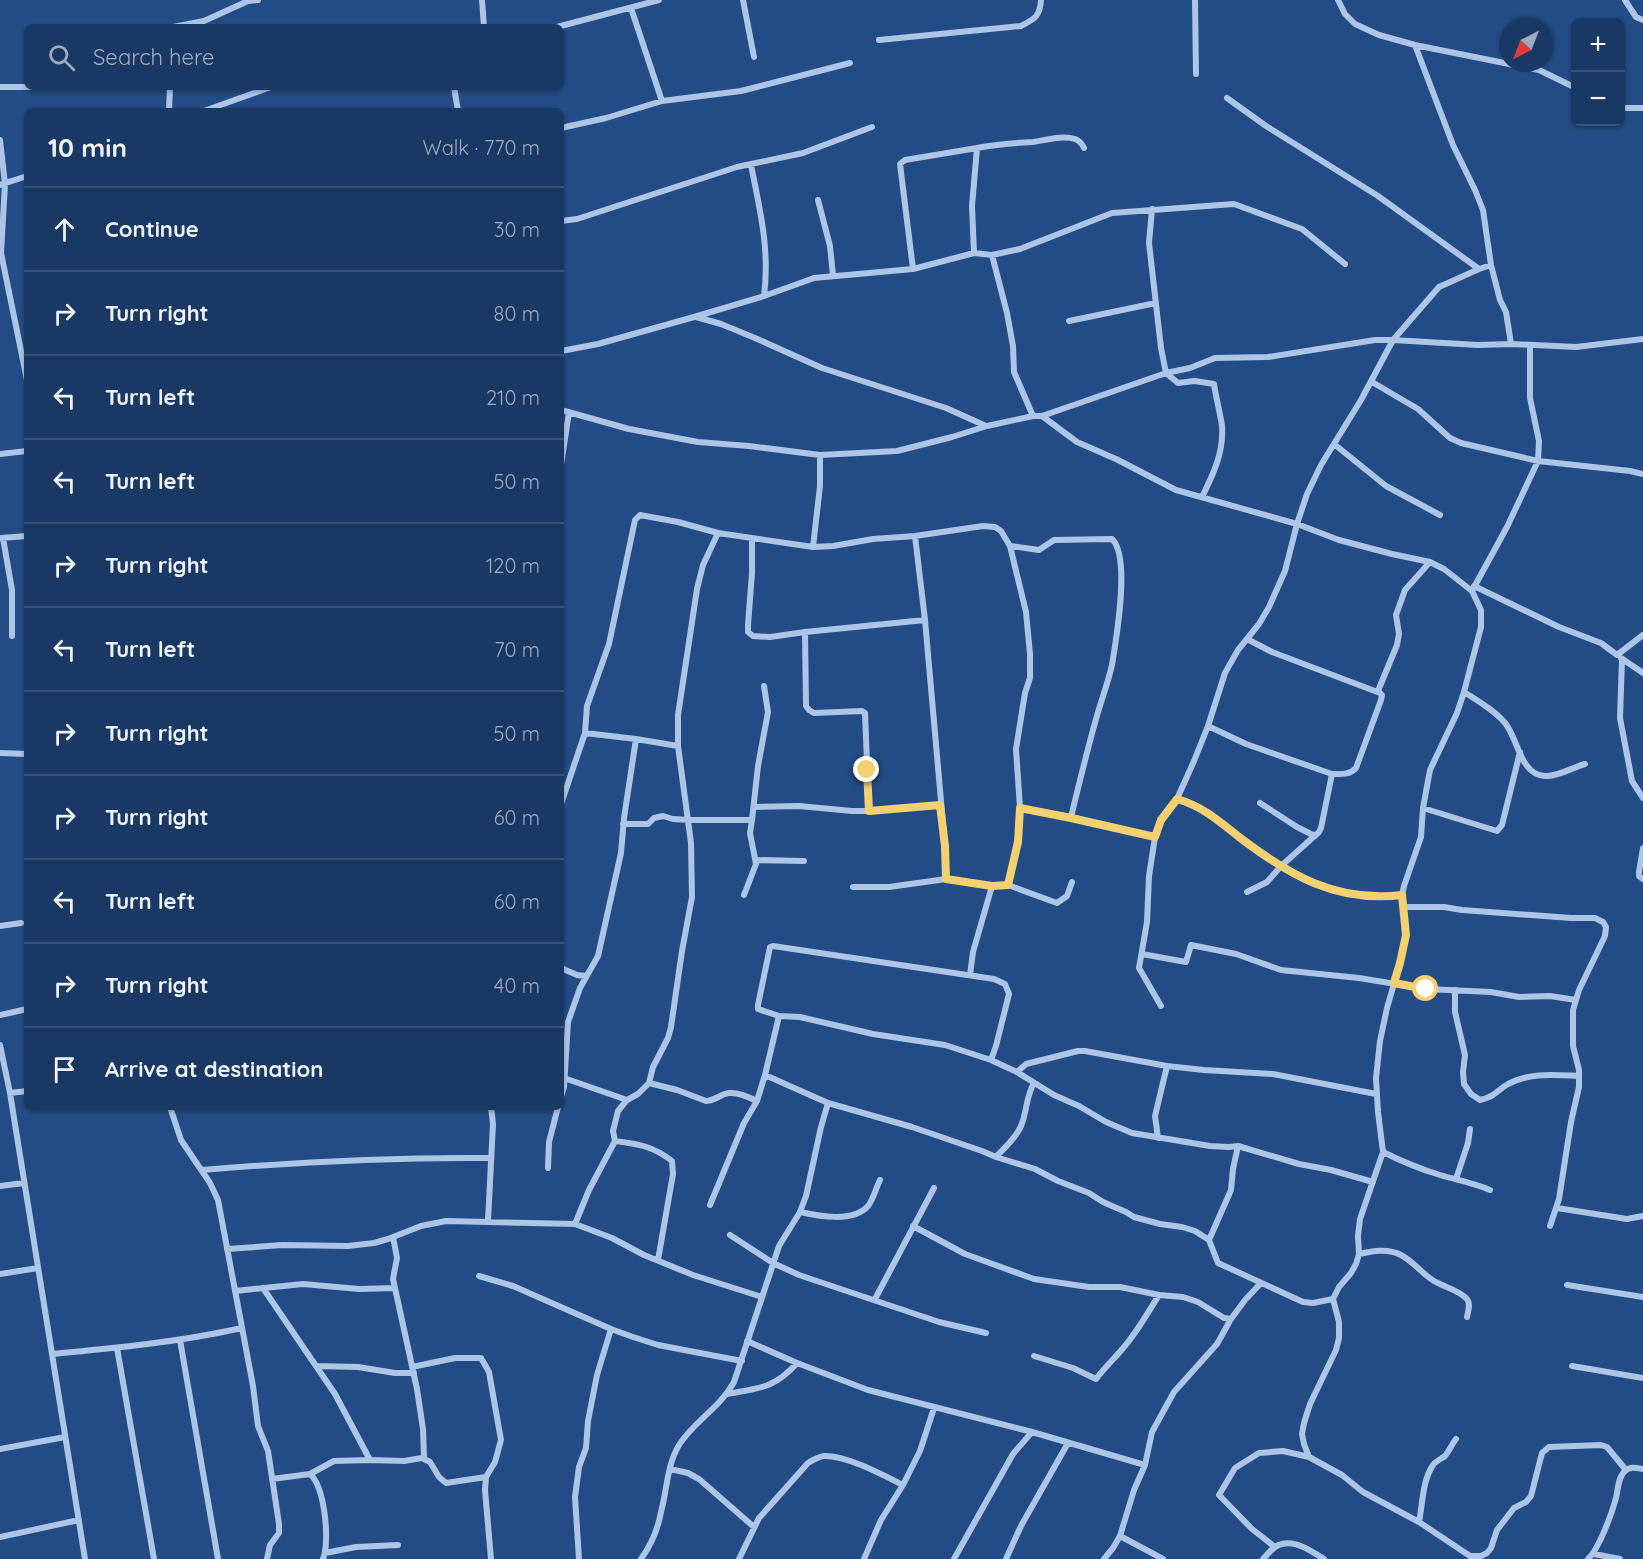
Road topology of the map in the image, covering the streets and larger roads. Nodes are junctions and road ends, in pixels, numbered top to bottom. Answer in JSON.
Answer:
{"nodes":[{"id":1,"x":258,"y":0,"type":"edge"},
{"id":2,"x":482,"y":0,"type":"edge"},
{"id":3,"x":659,"y":0,"type":"edge"},
{"id":4,"x":743,"y":0,"type":"edge"},
{"id":5,"x":1041,"y":0,"type":"edge"},
{"id":6,"x":1195,"y":0,"type":"edge"},
{"id":7,"x":1338,"y":0,"type":"edge"},
{"id":8,"x":1626,"y":0,"type":"edge"},
{"id":9,"x":248,"y":1,"type":"edge"},
{"id":10,"x":631,"y":8,"type":"junction"},
{"id":11,"x":1643,"y":20,"type":"edge"},
{"id":12,"x":188,"y":24,"type":"edge"},
{"id":13,"x":484,"y":24,"type":"edge"},
{"id":14,"x":564,"y":25,"type":"edge"},
{"id":15,"x":879,"y":40,"type":"dead end"},
{"id":16,"x":1415,"y":45,"type":"junction"},
{"id":17,"x":754,"y":57,"type":"dead end"},
{"id":18,"x":850,"y":63,"type":"dead end"},
{"id":19,"x":1196,"y":74,"type":"dead end"},
{"id":20,"x":1571,"y":86,"type":"edge"},
{"id":21,"x":0,"y":87,"type":"edge"},
{"id":22,"x":24,"y":87,"type":"edge"},
{"id":23,"x":170,"y":90,"type":"edge"},
{"id":24,"x":263,"y":90,"type":"edge"},
{"id":25,"x":454,"y":90,"type":"edge"},
{"id":26,"x":1227,"y":98,"type":"dead end"},
{"id":27,"x":662,"y":100,"type":"junction"},
{"id":28,"x":169,"y":108,"type":"edge"},
{"id":29,"x":212,"y":108,"type":"edge"},
{"id":30,"x":458,"y":108,"type":"edge"},
{"id":31,"x":1625,"y":108,"type":"edge"},
{"id":32,"x":1643,"y":108,"type":"edge"},
{"id":33,"x":564,"y":127,"type":"edge"},
{"id":34,"x":872,"y":127,"type":"dead end"},
{"id":35,"x":0,"y":140,"type":"edge"},
{"id":36,"x":977,"y":147,"type":"junction"},
{"id":37,"x":1084,"y":148,"type":"dead end"},
{"id":38,"x":751,"y":165,"type":"junction"},
{"id":39,"x":24,"y":177,"type":"edge"},
{"id":40,"x":3,"y":184,"type":"edge"},
{"id":41,"x":818,"y":200,"type":"dead end"},
{"id":42,"x":1152,"y":209,"type":"junction"},
{"id":43,"x":564,"y":221,"type":"edge"},
{"id":44,"x":1,"y":253,"type":"edge"},
{"id":45,"x":975,"y":253,"type":"junction"},
{"id":46,"x":992,"y":255,"type":"junction"},
{"id":47,"x":1345,"y":264,"type":"dead end"},
{"id":48,"x":1491,"y":265,"type":"junction"},
{"id":49,"x":913,"y":269,"type":"junction"},
{"id":50,"x":1479,"y":269,"type":"junction"},
{"id":51,"x":833,"y":276,"type":"junction"},
{"id":52,"x":764,"y":296,"type":"junction"},
{"id":53,"x":1156,"y":303,"type":"junction"},
{"id":54,"x":694,"y":317,"type":"junction"},
{"id":55,"x":1069,"y":321,"type":"dead end"},
{"id":56,"x":1643,"y":339,"type":"edge"},
{"id":57,"x":1393,"y":340,"type":"junction"},
{"id":58,"x":1511,"y":344,"type":"junction"},
{"id":59,"x":1530,"y":346,"type":"junction"},
{"id":60,"x":564,"y":350,"type":"edge"},
{"id":61,"x":24,"y":365,"type":"edge"},
{"id":62,"x":1166,"y":373,"type":"junction"},
{"id":63,"x":1372,"y":382,"type":"junction"},
{"id":64,"x":564,"y":411,"type":"edge"},
{"id":65,"x":569,"y":412,"type":"junction"},
{"id":66,"x":1033,"y":416,"type":"junction"},
{"id":67,"x":1042,"y":416,"type":"junction"},
{"id":68,"x":987,"y":426,"type":"junction"},
{"id":69,"x":1334,"y":444,"type":"junction"},
{"id":70,"x":564,"y":445,"type":"edge"},
{"id":71,"x":24,"y":452,"type":"edge"},
{"id":72,"x":0,"y":454,"type":"edge"},
{"id":73,"x":820,"y":455,"type":"junction"},
{"id":74,"x":1538,"y":461,"type":"junction"},
{"id":75,"x":1643,"y":474,"type":"edge"},
{"id":76,"x":1202,"y":497,"type":"junction"},
{"id":77,"x":1440,"y":515,"type":"dead end"},
{"id":78,"x":1297,"y":524,"type":"junction"},
{"id":79,"x":718,"y":533,"type":"junction"},
{"id":80,"x":24,"y":536,"type":"edge"},
{"id":81,"x":915,"y":536,"type":"junction"},
{"id":82,"x":2,"y":538,"type":"edge"},
{"id":83,"x":752,"y":538,"type":"junction"},
{"id":84,"x":1010,"y":546,"type":"junction"},
{"id":85,"x":813,"y":547,"type":"junction"},
{"id":86,"x":1430,"y":562,"type":"junction"},
{"id":87,"x":1473,"y":588,"type":"junction"},
{"id":88,"x":925,"y":620,"type":"junction"},
{"id":89,"x":805,"y":632,"type":"junction"},
{"id":90,"x":1643,"y":635,"type":"edge"},
{"id":91,"x":12,"y":636,"type":"dead end"},
{"id":92,"x":1247,"y":639,"type":"junction"},
{"id":93,"x":1620,"y":657,"type":"junction"},
{"id":94,"x":1643,"y":673,"type":"edge"},
{"id":95,"x":764,"y":686,"type":"dead end"},
{"id":96,"x":1378,"y":691,"type":"junction"},
{"id":97,"x":1464,"y":692,"type":"junction"},
{"id":98,"x":1208,"y":726,"type":"junction"},
{"id":99,"x":585,"y":734,"type":"junction"},
{"id":100,"x":636,"y":739,"type":"junction"},
{"id":101,"x":678,"y":746,"type":"junction"},
{"id":102,"x":1520,"y":752,"type":"junction"},
{"id":103,"x":0,"y":753,"type":"edge"},
{"id":104,"x":24,"y":754,"type":"edge"},
{"id":105,"x":1585,"y":764,"type":"dead end"},
{"id":106,"x":1332,"y":774,"type":"junction"},
{"id":107,"x":564,"y":795,"type":"edge"},
{"id":108,"x":1643,"y":798,"type":"edge"},
{"id":109,"x":1177,"y":799,"type":"junction"},
{"id":110,"x":1260,"y":803,"type":"dead end"},
{"id":111,"x":940,"y":805,"type":"junction"},
{"id":112,"x":754,"y":807,"type":"junction"},
{"id":113,"x":1020,"y":808,"type":"junction"},
{"id":114,"x":1423,"y":808,"type":"junction"},
{"id":115,"x":869,"y":811,"type":"junction"},
{"id":116,"x":1071,"y":818,"type":"junction"},
{"id":117,"x":689,"y":820,"type":"junction"},
{"id":118,"x":752,"y":820,"type":"junction"},
{"id":119,"x":623,"y":824,"type":"junction"},
{"id":120,"x":1315,"y":836,"type":"junction"},
{"id":121,"x":1155,"y":837,"type":"junction"},
{"id":122,"x":1643,"y":848,"type":"edge"},
{"id":123,"x":756,"y":860,"type":"junction"},
{"id":124,"x":804,"y":861,"type":"dead end"},
{"id":125,"x":1281,"y":866,"type":"junction"},
{"id":126,"x":946,"y":879,"type":"junction"},
{"id":127,"x":1643,"y":879,"type":"edge"},
{"id":128,"x":1072,"y":882,"type":"dead end"},
{"id":129,"x":1008,"y":885,"type":"junction"},
{"id":130,"x":992,"y":886,"type":"junction"},
{"id":131,"x":852,"y":887,"type":"dead end"},
{"id":132,"x":1247,"y":892,"type":"dead end"},
{"id":133,"x":744,"y":895,"type":"dead end"},
{"id":134,"x":1402,"y":895,"type":"junction"},
{"id":135,"x":1404,"y":907,"type":"junction"},
{"id":136,"x":21,"y":923,"type":"dead end"},
{"id":137,"x":0,"y":926,"type":"edge"},
{"id":138,"x":1142,"y":954,"type":"junction"},
{"id":139,"x":564,"y":969,"type":"edge"},
{"id":140,"x":970,"y":975,"type":"junction"},
{"id":141,"x":586,"y":976,"type":"junction"},
{"id":142,"x":1394,"y":983,"type":"junction"},
{"id":143,"x":1455,"y":990,"type":"junction"},
{"id":144,"x":1576,"y":1000,"type":"junction"},
{"id":145,"x":1161,"y":1006,"type":"dead end"},
{"id":146,"x":24,"y":1010,"type":"edge"},
{"id":147,"x":0,"y":1015,"type":"edge"},
{"id":148,"x":779,"y":1016,"type":"junction"},
{"id":149,"x":0,"y":1045,"type":"edge"},
{"id":150,"x":990,"y":1060,"type":"junction"},
{"id":151,"x":1167,"y":1066,"type":"junction"},
{"id":152,"x":1017,"y":1072,"type":"junction"},
{"id":153,"x":765,"y":1075,"type":"junction"},
{"id":154,"x":1579,"y":1076,"type":"junction"},
{"id":155,"x":564,"y":1078,"type":"joint"},
{"id":156,"x":649,"y":1083,"type":"junction"},
{"id":157,"x":1034,"y":1083,"type":"junction"},
{"id":158,"x":24,"y":1091,"type":"edge"},
{"id":159,"x":9,"y":1093,"type":"junction"},
{"id":160,"x":1376,"y":1094,"type":"junction"},
{"id":161,"x":627,"y":1100,"type":"junction"},
{"id":162,"x":757,"y":1101,"type":"junction"},
{"id":163,"x":828,"y":1103,"type":"junction"},
{"id":164,"x":171,"y":1110,"type":"edge"},
{"id":165,"x":491,"y":1110,"type":"edge"},
{"id":166,"x":557,"y":1110,"type":"edge"},
{"id":167,"x":1470,"y":1129,"type":"dead end"},
{"id":168,"x":1158,"y":1138,"type":"junction"},
{"id":169,"x":615,"y":1141,"type":"junction"},
{"id":170,"x":1239,"y":1146,"type":"junction"},
{"id":171,"x":1383,"y":1152,"type":"junction"},
{"id":172,"x":996,"y":1157,"type":"junction"},
{"id":173,"x":491,"y":1158,"type":"junction"},
{"id":174,"x":548,"y":1168,"type":"dead end"},
{"id":175,"x":202,"y":1170,"type":"junction"},
{"id":176,"x":1456,"y":1179,"type":"junction"},
{"id":177,"x":880,"y":1180,"type":"dead end"},
{"id":178,"x":1373,"y":1182,"type":"junction"},
{"id":179,"x":24,"y":1183,"type":"junction"},
{"id":180,"x":0,"y":1186,"type":"edge"},
{"id":181,"x":934,"y":1188,"type":"dead end"},
{"id":182,"x":1490,"y":1190,"type":"dead end"},
{"id":183,"x":710,"y":1205,"type":"dead end"},
{"id":184,"x":1557,"y":1208,"type":"junction"},
{"id":185,"x":800,"y":1212,"type":"junction"},
{"id":186,"x":1643,"y":1216,"type":"edge"},
{"id":187,"x":488,"y":1221,"type":"junction"},
{"id":188,"x":574,"y":1224,"type":"junction"},
{"id":189,"x":912,"y":1226,"type":"junction"},
{"id":190,"x":1550,"y":1226,"type":"dead end"},
{"id":191,"x":730,"y":1235,"type":"dead end"},
{"id":192,"x":393,"y":1237,"type":"junction"},
{"id":193,"x":1209,"y":1240,"type":"junction"},
{"id":194,"x":227,"y":1249,"type":"junction"},
{"id":195,"x":1359,"y":1254,"type":"junction"},
{"id":196,"x":658,"y":1260,"type":"junction"},
{"id":197,"x":773,"y":1263,"type":"junction"},
{"id":198,"x":38,"y":1268,"type":"junction"},
{"id":199,"x":0,"y":1274,"type":"edge"},
{"id":200,"x":479,"y":1276,"type":"dead end"},
{"id":201,"x":1261,"y":1283,"type":"junction"},
{"id":202,"x":1567,"y":1285,"type":"dead end"},
{"id":203,"x":263,"y":1288,"type":"junction"},
{"id":204,"x":395,"y":1288,"type":"junction"},
{"id":205,"x":236,"y":1291,"type":"junction"},
{"id":206,"x":1159,"y":1295,"type":"junction"},
{"id":207,"x":762,"y":1297,"type":"junction"},
{"id":208,"x":1643,"y":1297,"type":"edge"},
{"id":209,"x":875,"y":1299,"type":"junction"},
{"id":210,"x":1333,"y":1299,"type":"junction"},
{"id":211,"x":1467,"y":1317,"type":"dead end"},
{"id":212,"x":1231,"y":1319,"type":"junction"},
{"id":213,"x":242,"y":1328,"type":"junction"},
{"id":214,"x":611,"y":1329,"type":"junction"},
{"id":215,"x":986,"y":1333,"type":"dead end"},
{"id":216,"x":180,"y":1340,"type":"junction"},
{"id":217,"x":747,"y":1341,"type":"junction"},
{"id":218,"x":117,"y":1348,"type":"junction"},
{"id":219,"x":52,"y":1354,"type":"junction"},
{"id":220,"x":1034,"y":1356,"type":"dead end"},
{"id":221,"x":742,"y":1361,"type":"junction"},
{"id":222,"x":797,"y":1363,"type":"junction"},
{"id":223,"x":317,"y":1366,"type":"junction"},
{"id":224,"x":1572,"y":1366,"type":"dead end"},
{"id":225,"x":413,"y":1370,"type":"junction"},
{"id":226,"x":1643,"y":1377,"type":"edge"},
{"id":227,"x":728,"y":1394,"type":"junction"},
{"id":228,"x":933,"y":1408,"type":"junction"},
{"id":229,"x":1032,"y":1432,"type":"junction"},
{"id":230,"x":65,"y":1437,"type":"junction"},
{"id":231,"x":1456,"y":1439,"type":"dead end"},
{"id":232,"x":1068,"y":1443,"type":"junction"},
{"id":233,"x":0,"y":1449,"type":"edge"},
{"id":234,"x":1310,"y":1457,"type":"junction"},
{"id":235,"x":424,"y":1458,"type":"junction"},
{"id":236,"x":370,"y":1460,"type":"junction"},
{"id":237,"x":1144,"y":1465,"type":"junction"},
{"id":238,"x":670,"y":1469,"type":"junction"},
{"id":239,"x":1643,"y":1469,"type":"edge"},
{"id":240,"x":1626,"y":1470,"type":"junction"},
{"id":241,"x":310,"y":1474,"type":"junction"},
{"id":242,"x":486,"y":1477,"type":"junction"},
{"id":243,"x":272,"y":1479,"type":"junction"},
{"id":244,"x":903,"y":1485,"type":"junction"},
{"id":245,"x":79,"y":1520,"type":"junction"},
{"id":246,"x":1419,"y":1522,"type":"junction"},
{"id":247,"x":754,"y":1527,"type":"junction"},
{"id":248,"x":1120,"y":1536,"type":"junction"},
{"id":249,"x":0,"y":1537,"type":"edge"},
{"id":250,"x":398,"y":1545,"type":"dead end"},
{"id":251,"x":1275,"y":1547,"type":"junction"},
{"id":252,"x":1594,"y":1554,"type":"junction"},
{"id":253,"x":324,"y":1556,"type":"edge"},
{"id":254,"x":1471,"y":1557,"type":"edge"},
{"id":255,"x":85,"y":1559,"type":"edge"},
{"id":256,"x":154,"y":1559,"type":"edge"},
{"id":257,"x":218,"y":1559,"type":"edge"},
{"id":258,"x":267,"y":1559,"type":"edge"},
{"id":259,"x":492,"y":1559,"type":"edge"},
{"id":260,"x":579,"y":1559,"type":"edge"},
{"id":261,"x":641,"y":1559,"type":"edge"},
{"id":262,"x":739,"y":1559,"type":"edge"},
{"id":263,"x":864,"y":1559,"type":"edge"},
{"id":264,"x":954,"y":1559,"type":"edge"},
{"id":265,"x":1006,"y":1559,"type":"edge"},
{"id":266,"x":1104,"y":1559,"type":"edge"},
{"id":267,"x":1163,"y":1559,"type":"edge"},
{"id":268,"x":1263,"y":1559,"type":"edge"},
{"id":269,"x":1323,"y":1559,"type":"edge"},
{"id":270,"x":1588,"y":1559,"type":"edge"},
{"id":271,"x":1620,"y":1559,"type":"edge"}],
"edges":[{"from":1,"to":9,"type":"street"},
{"from":2,"to":13,"type":"street"},
{"from":3,"to":10,"type":"street"},
{"from":4,"to":17,"type":"street"},
{"from":5,"to":15,"type":"street"},
{"from":6,"to":19,"type":"street"},
{"from":7,"to":16,"type":"street"},
{"from":8,"to":11,"type":"street"},
{"from":9,"to":12,"type":"street"},
{"from":10,"to":14,"type":"street"},
{"from":10,"to":27,"type":"street"},
{"from":16,"to":20,"type":"street"},
{"from":16,"to":48,"type":"street"},
{"from":18,"to":27,"type":"street"},
{"from":21,"to":22,"type":"street"},
{"from":23,"to":28,"type":"street"},
{"from":24,"to":29,"type":"street"},
{"from":25,"to":30,"type":"street"},
{"from":26,"to":50,"type":"street"},
{"from":27,"to":33,"type":"street"},
{"from":31,"to":32,"type":"street"},
{"from":34,"to":38,"type":"street"},
{"from":35,"to":40,"type":"street"},
{"from":36,"to":37,"type":"street"},
{"from":36,"to":45,"type":"street"},
{"from":36,"to":49,"type":"street"},
{"from":38,"to":43,"type":"street"},
{"from":38,"to":52,"type":"street"},
{"from":39,"to":40,"type":"street"},
{"from":40,"to":44,"type":"street"},
{"from":41,"to":51,"type":"street"},
{"from":42,"to":46,"type":"street"},
{"from":42,"to":47,"type":"street"},
{"from":42,"to":53,"type":"street"},
{"from":44,"to":61,"type":"street"},
{"from":45,"to":46,"type":"street"},
{"from":45,"to":49,"type":"street"},
{"from":46,"to":66,"type":"street"},
{"from":48,"to":50,"type":"street"},
{"from":48,"to":58,"type":"street"},
{"from":49,"to":51,"type":"street"},
{"from":50,"to":57,"type":"street"},
{"from":51,"to":52,"type":"street"},
{"from":52,"to":54,"type":"street"},
{"from":53,"to":55,"type":"street"},
{"from":53,"to":62,"type":"street"},
{"from":54,"to":60,"type":"street"},
{"from":54,"to":68,"type":"street"},
{"from":56,"to":59,"type":"street"},
{"from":57,"to":58,"type":"street"},
{"from":57,"to":62,"type":"street"},
{"from":57,"to":63,"type":"street"},
{"from":58,"to":59,"type":"street"},
{"from":59,"to":74,"type":"street"},
{"from":62,"to":67,"type":"street"},
{"from":62,"to":76,"type":"street"},
{"from":63,"to":69,"type":"street"},
{"from":63,"to":74,"type":"street"},
{"from":64,"to":65,"type":"street"},
{"from":65,"to":70,"type":"street"},
{"from":65,"to":73,"type":"street"},
{"from":66,"to":67,"type":"street"},
{"from":66,"to":68,"type":"street"},
{"from":67,"to":76,"type":"street"},
{"from":68,"to":73,"type":"street"},
{"from":69,"to":77,"type":"street"},
{"from":69,"to":78,"type":"street"},
{"from":71,"to":72,"type":"street"},
{"from":73,"to":85,"type":"street"},
{"from":74,"to":75,"type":"street"},
{"from":74,"to":87,"type":"street"},
{"from":76,"to":78,"type":"street"},
{"from":78,"to":86,"type":"street"},
{"from":78,"to":92,"type":"street"},
{"from":79,"to":83,"type":"street"},
{"from":79,"to":99,"type":"street"},
{"from":79,"to":101,"type":"street"},
{"from":80,"to":82,"type":"street"},
{"from":81,"to":84,"type":"street"},
{"from":81,"to":85,"type":"street"},
{"from":81,"to":88,"type":"street"},
{"from":82,"to":91,"type":"street"},
{"from":83,"to":85,"type":"street"},
{"from":83,"to":89,"type":"street"},
{"from":84,"to":113,"type":"street"},
{"from":84,"to":116,"type":"street"},
{"from":86,"to":87,"type":"street"},
{"from":86,"to":96,"type":"street"},
{"from":87,"to":93,"type":"street"},
{"from":87,"to":97,"type":"street"},
{"from":88,"to":89,"type":"street"},
{"from":88,"to":111,"type":"street"},
{"from":89,"to":115,"type":"street"},
{"from":90,"to":93,"type":"street"},
{"from":92,"to":96,"type":"street"},
{"from":92,"to":98,"type":"street"},
{"from":93,"to":94,"type":"street"},
{"from":93,"to":108,"type":"street"},
{"from":95,"to":112,"type":"street"},
{"from":96,"to":106,"type":"street"},
{"from":97,"to":102,"type":"street"},
{"from":97,"to":114,"type":"street"},
{"from":98,"to":106,"type":"street"},
{"from":98,"to":109,"type":"street"},
{"from":99,"to":100,"type":"street"},
{"from":99,"to":107,"type":"street"},
{"from":100,"to":101,"type":"street"},
{"from":100,"to":119,"type":"street"},
{"from":101,"to":117,"type":"street"},
{"from":102,"to":105,"type":"street"},
{"from":102,"to":114,"type":"street"},
{"from":103,"to":104,"type":"street"},
{"from":106,"to":120,"type":"street"},
{"from":109,"to":121,"type":"street"},
{"from":109,"to":125,"type":"street"},
{"from":110,"to":120,"type":"street"},
{"from":111,"to":115,"type":"street"},
{"from":111,"to":126,"type":"street"},
{"from":112,"to":115,"type":"street"},
{"from":112,"to":118,"type":"street"},
{"from":113,"to":116,"type":"street"},
{"from":113,"to":129,"type":"street"},
{"from":114,"to":134,"type":"street"},
{"from":116,"to":121,"type":"street"},
{"from":117,"to":118,"type":"street"},
{"from":117,"to":119,"type":"street"},
{"from":117,"to":156,"type":"street"},
{"from":118,"to":123,"type":"street"},
{"from":119,"to":141,"type":"street"},
{"from":120,"to":125,"type":"street"},
{"from":121,"to":138,"type":"street"},
{"from":122,"to":127,"type":"street"},
{"from":123,"to":124,"type":"street"},
{"from":123,"to":133,"type":"street"},
{"from":125,"to":132,"type":"street"},
{"from":125,"to":134,"type":"street"},
{"from":126,"to":130,"type":"street"},
{"from":126,"to":131,"type":"street"},
{"from":128,"to":129,"type":"street"},
{"from":129,"to":130,"type":"street"},
{"from":130,"to":140,"type":"street"},
{"from":134,"to":135,"type":"street"},
{"from":135,"to":142,"type":"street"},
{"from":135,"to":144,"type":"street"},
{"from":136,"to":137,"type":"street"},
{"from":138,"to":142,"type":"street"},
{"from":138,"to":145,"type":"street"},
{"from":139,"to":141,"type":"street"},
{"from":140,"to":148,"type":"street"},
{"from":140,"to":150,"type":"street"},
{"from":141,"to":155,"type":"street"},
{"from":142,"to":143,"type":"street"},
{"from":142,"to":160,"type":"street"},
{"from":143,"to":144,"type":"street"},
{"from":143,"to":154,"type":"street"},
{"from":144,"to":154,"type":"street"},
{"from":146,"to":147,"type":"street"},
{"from":148,"to":150,"type":"street"},
{"from":148,"to":153,"type":"street"},
{"from":149,"to":159,"type":"street"},
{"from":150,"to":152,"type":"street"},
{"from":151,"to":152,"type":"street"},
{"from":151,"to":160,"type":"street"},
{"from":151,"to":168,"type":"street"},
{"from":152,"to":157,"type":"street"},
{"from":153,"to":162,"type":"street"},
{"from":153,"to":163,"type":"street"},
{"from":154,"to":184,"type":"street"},
{"from":155,"to":161,"type":"street"},
{"from":156,"to":161,"type":"street"},
{"from":156,"to":162,"type":"street"},
{"from":157,"to":168,"type":"street"},
{"from":157,"to":172,"type":"street"},
{"from":158,"to":159,"type":"street"},
{"from":159,"to":179,"type":"street"},
{"from":160,"to":171,"type":"street"},
{"from":161,"to":169,"type":"street"},
{"from":162,"to":183,"type":"street"},
{"from":163,"to":172,"type":"street"},
{"from":163,"to":185,"type":"street"},
{"from":164,"to":175,"type":"street"},
{"from":165,"to":173,"type":"street"},
{"from":166,"to":174,"type":"street"},
{"from":167,"to":176,"type":"street"},
{"from":168,"to":170,"type":"street"},
{"from":169,"to":188,"type":"street"},
{"from":169,"to":196,"type":"street"},
{"from":170,"to":178,"type":"street"},
{"from":170,"to":193,"type":"street"},
{"from":171,"to":176,"type":"street"},
{"from":171,"to":178,"type":"street"},
{"from":172,"to":193,"type":"street"},
{"from":173,"to":175,"type":"street"},
{"from":173,"to":187,"type":"street"},
{"from":175,"to":194,"type":"street"},
{"from":176,"to":182,"type":"street"},
{"from":177,"to":185,"type":"street"},
{"from":178,"to":195,"type":"street"},
{"from":179,"to":180,"type":"street"},
{"from":179,"to":198,"type":"street"},
{"from":181,"to":189,"type":"street"},
{"from":184,"to":186,"type":"street"},
{"from":184,"to":190,"type":"street"},
{"from":185,"to":197,"type":"street"},
{"from":187,"to":188,"type":"street"},
{"from":187,"to":192,"type":"street"},
{"from":188,"to":196,"type":"street"},
{"from":189,"to":206,"type":"street"},
{"from":189,"to":209,"type":"street"},
{"from":191,"to":197,"type":"street"},
{"from":192,"to":194,"type":"street"},
{"from":192,"to":204,"type":"street"},
{"from":193,"to":201,"type":"street"},
{"from":194,"to":205,"type":"street"},
{"from":195,"to":210,"type":"street"},
{"from":195,"to":211,"type":"street"},
{"from":196,"to":207,"type":"street"},
{"from":197,"to":207,"type":"street"},
{"from":197,"to":209,"type":"street"},
{"from":198,"to":199,"type":"street"},
{"from":198,"to":219,"type":"street"},
{"from":200,"to":214,"type":"street"},
{"from":201,"to":210,"type":"street"},
{"from":201,"to":212,"type":"street"},
{"from":202,"to":208,"type":"street"},
{"from":203,"to":204,"type":"street"},
{"from":203,"to":205,"type":"street"},
{"from":203,"to":223,"type":"street"},
{"from":204,"to":225,"type":"street"},
{"from":205,"to":213,"type":"street"},
{"from":206,"to":212,"type":"street"},
{"from":206,"to":220,"type":"street"},
{"from":207,"to":217,"type":"street"},
{"from":209,"to":215,"type":"street"},
{"from":210,"to":234,"type":"street"},
{"from":212,"to":237,"type":"street"},
{"from":213,"to":216,"type":"street"},
{"from":213,"to":243,"type":"street"},
{"from":214,"to":221,"type":"street"},
{"from":214,"to":260,"type":"street"},
{"from":216,"to":218,"type":"street"},
{"from":216,"to":257,"type":"street"},
{"from":217,"to":221,"type":"street"},
{"from":217,"to":222,"type":"street"},
{"from":218,"to":219,"type":"street"},
{"from":218,"to":256,"type":"street"},
{"from":219,"to":230,"type":"street"},
{"from":221,"to":227,"type":"street"},
{"from":222,"to":227,"type":"street"},
{"from":222,"to":228,"type":"street"},
{"from":223,"to":225,"type":"street"},
{"from":223,"to":236,"type":"street"},
{"from":224,"to":226,"type":"street"},
{"from":225,"to":235,"type":"street"},
{"from":225,"to":242,"type":"street"},
{"from":227,"to":238,"type":"street"},
{"from":228,"to":229,"type":"street"},
{"from":228,"to":244,"type":"street"},
{"from":229,"to":232,"type":"street"},
{"from":229,"to":264,"type":"street"},
{"from":230,"to":233,"type":"street"},
{"from":230,"to":245,"type":"street"},
{"from":231,"to":246,"type":"street"},
{"from":232,"to":237,"type":"street"},
{"from":232,"to":265,"type":"street"},
{"from":234,"to":246,"type":"street"},
{"from":234,"to":251,"type":"street"},
{"from":235,"to":236,"type":"street"},
{"from":235,"to":242,"type":"street"},
{"from":236,"to":241,"type":"street"},
{"from":237,"to":248,"type":"street"},
{"from":238,"to":247,"type":"street"},
{"from":238,"to":261,"type":"street"},
{"from":239,"to":240,"type":"street"},
{"from":240,"to":252,"type":"street"},
{"from":240,"to":254,"type":"street"},
{"from":241,"to":243,"type":"street"},
{"from":241,"to":253,"type":"street"},
{"from":242,"to":259,"type":"street"},
{"from":243,"to":258,"type":"street"},
{"from":244,"to":247,"type":"street"},
{"from":244,"to":263,"type":"street"},
{"from":245,"to":249,"type":"street"},
{"from":245,"to":255,"type":"street"},
{"from":246,"to":254,"type":"street"},
{"from":247,"to":262,"type":"street"},
{"from":248,"to":266,"type":"street"},
{"from":248,"to":267,"type":"street"},
{"from":250,"to":253,"type":"street"},
{"from":251,"to":268,"type":"street"},
{"from":251,"to":269,"type":"street"},
{"from":252,"to":270,"type":"street"},
{"from":252,"to":271,"type":"street"}]}
